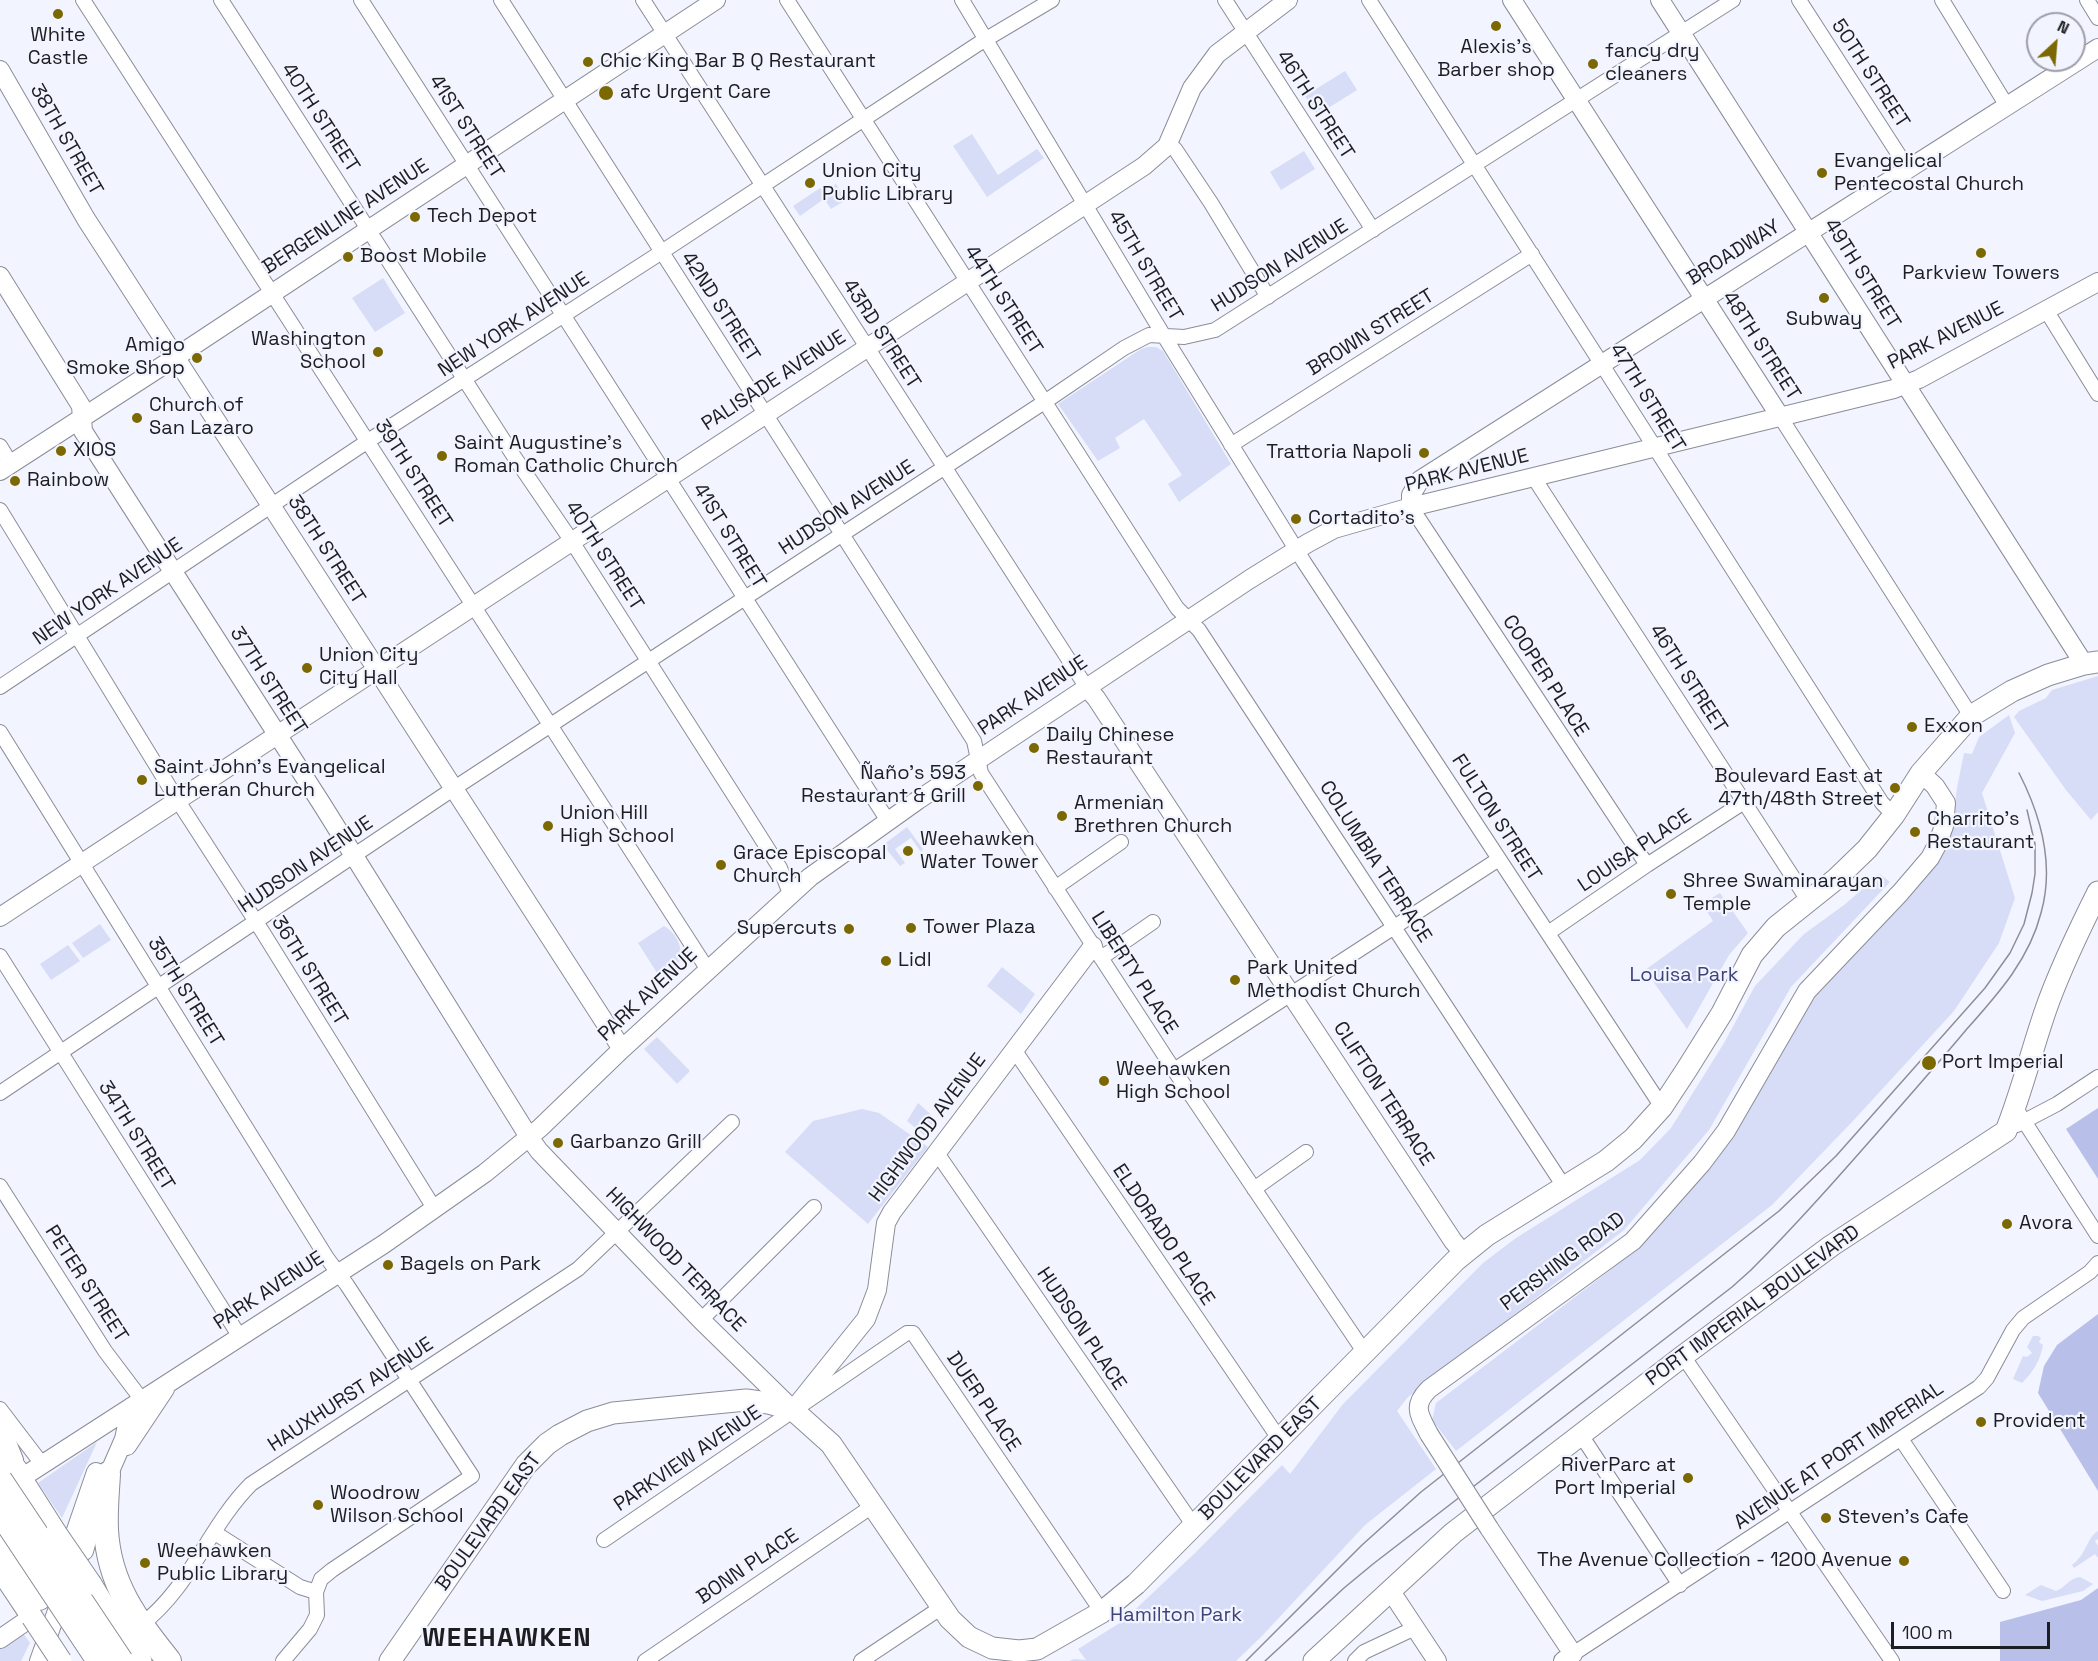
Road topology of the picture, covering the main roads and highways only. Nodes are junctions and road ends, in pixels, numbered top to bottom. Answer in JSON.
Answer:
{"nodes":[{"id":1,"x":2091,"y":663,"type":"edge"},
{"id":2,"x":2098,"y":892,"type":"edge"},
{"id":3,"x":0,"y":1449,"type":"edge"},
{"id":4,"x":108,"y":1474,"type":"road end"},
{"id":5,"x":10,"y":1481,"type":"edge"},
{"id":6,"x":0,"y":1512,"type":"edge"},
{"id":7,"x":0,"y":1543,"type":"edge"},
{"id":8,"x":0,"y":1569,"type":"edge"},
{"id":9,"x":92,"y":1584,"type":"junction"},
{"id":10,"x":35,"y":1608,"type":"junction"},
{"id":11,"x":141,"y":1625,"type":"junction"},
{"id":12,"x":1035,"y":1655,"type":"edge"},
{"id":13,"x":61,"y":1661,"type":"edge"},
{"id":14,"x":80,"y":1661,"type":"edge"},
{"id":15,"x":99,"y":1661,"type":"edge"},
{"id":16,"x":121,"y":1661,"type":"edge"},
{"id":17,"x":141,"y":1661,"type":"edge"},
{"id":18,"x":169,"y":1661,"type":"edge"},
{"id":19,"x":390,"y":1661,"type":"edge"},
{"id":20,"x":1314,"y":1661,"type":"edge"}],
"edges":[{"from":1,"to":12,"type":"main road","name":"BOULEVARD EAST"},
{"from":2,"to":20,"type":"main road","name":"PORT IMPERIAL BOULEVARD"},
{"from":3,"to":5,"type":"highway"},
{"from":4,"to":11,"type":"highway"},
{"from":5,"to":9,"type":"main road","bridge":true},
{"from":5,"to":16,"type":"highway","bridge":true},
{"from":6,"to":15,"type":"highway","bridge":true},
{"from":7,"to":10,"type":"highway"},
{"from":8,"to":10,"type":"main road"},
{"from":9,"to":11,"type":"highway"},
{"from":9,"to":17,"type":"main road"},
{"from":10,"to":13,"type":"main road","bridge":true},
{"from":10,"to":14,"type":"highway"},
{"from":11,"to":18,"type":"highway"},
{"from":12,"to":19,"type":"main road","name":"BOULEVARD EAST"}]}
